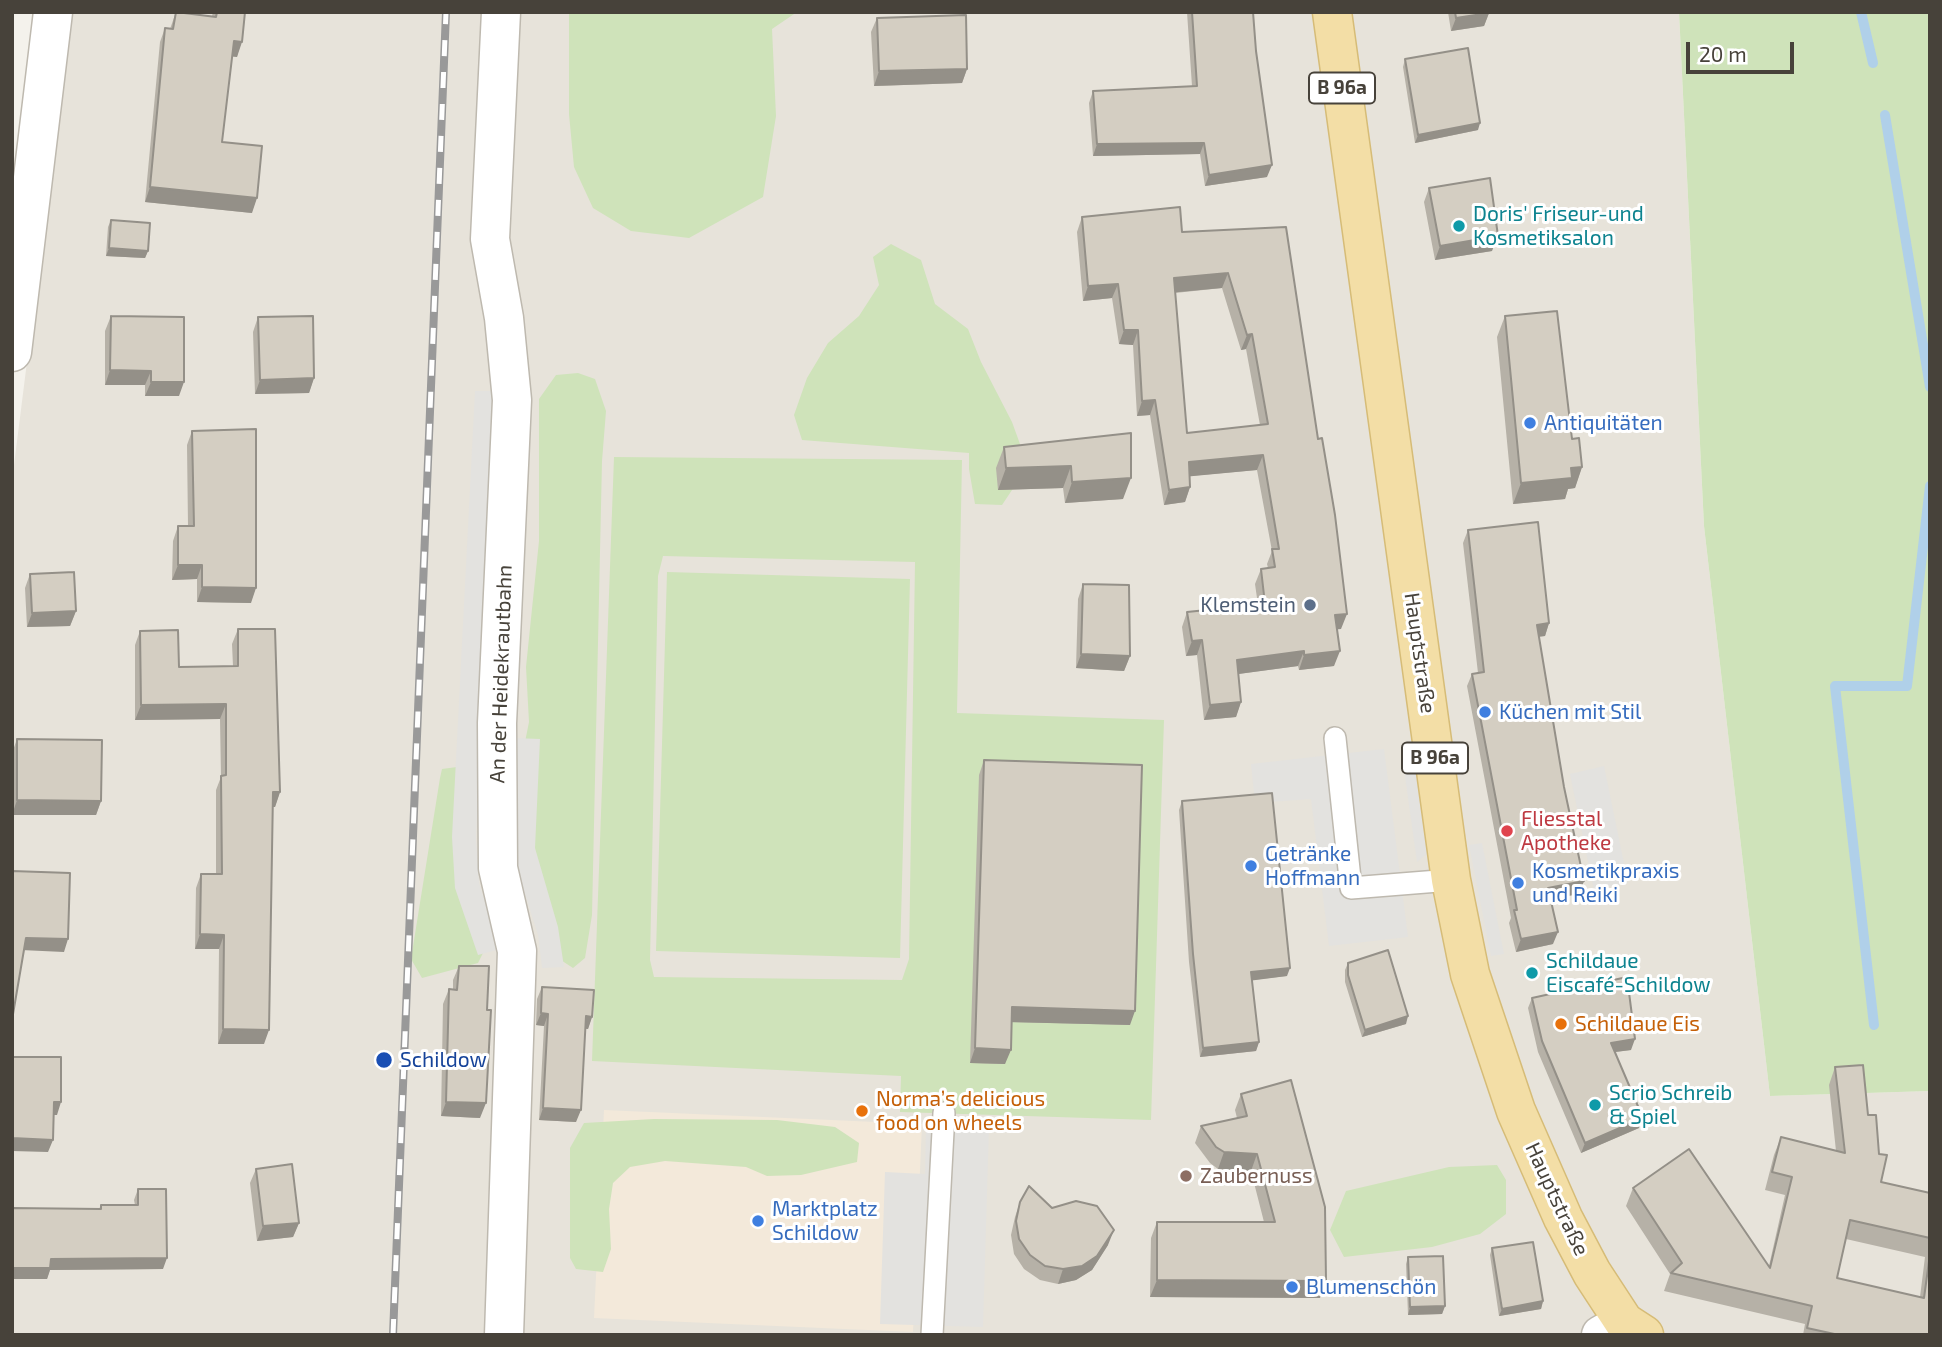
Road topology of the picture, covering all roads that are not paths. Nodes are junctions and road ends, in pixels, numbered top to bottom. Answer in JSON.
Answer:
{"nodes":[{"id":1,"x":53,"y":12,"type":"edge"},
{"id":2,"x":501,"y":12,"type":"edge"},
{"id":3,"x":1332,"y":12,"type":"edge"},
{"id":4,"x":12,"y":352,"type":"edge"},
{"id":5,"x":1335,"y":738,"type":"dead end"},
{"id":6,"x":1451,"y":880,"type":"junction"},
{"id":7,"x":944,"y":1113,"type":"dead end"},
{"id":8,"x":1623,"y":1330,"type":"edge"},
{"id":9,"x":504,"y":1335,"type":"edge"},
{"id":10,"x":932,"y":1335,"type":"edge"}],
"edges":[{"from":1,"to":4,"type":"street"},
{"from":2,"to":9,"type":"street","name":"An der Heidekrautbahn"},
{"from":3,"to":6,"type":"main road","name":"Hauptstraße","number":"B 96a"},
{"from":5,"to":6,"type":"lane"},
{"from":6,"to":8,"type":"main road","name":"Hauptstraße","number":"B 96a"},
{"from":7,"to":10,"type":"lane"}]}
